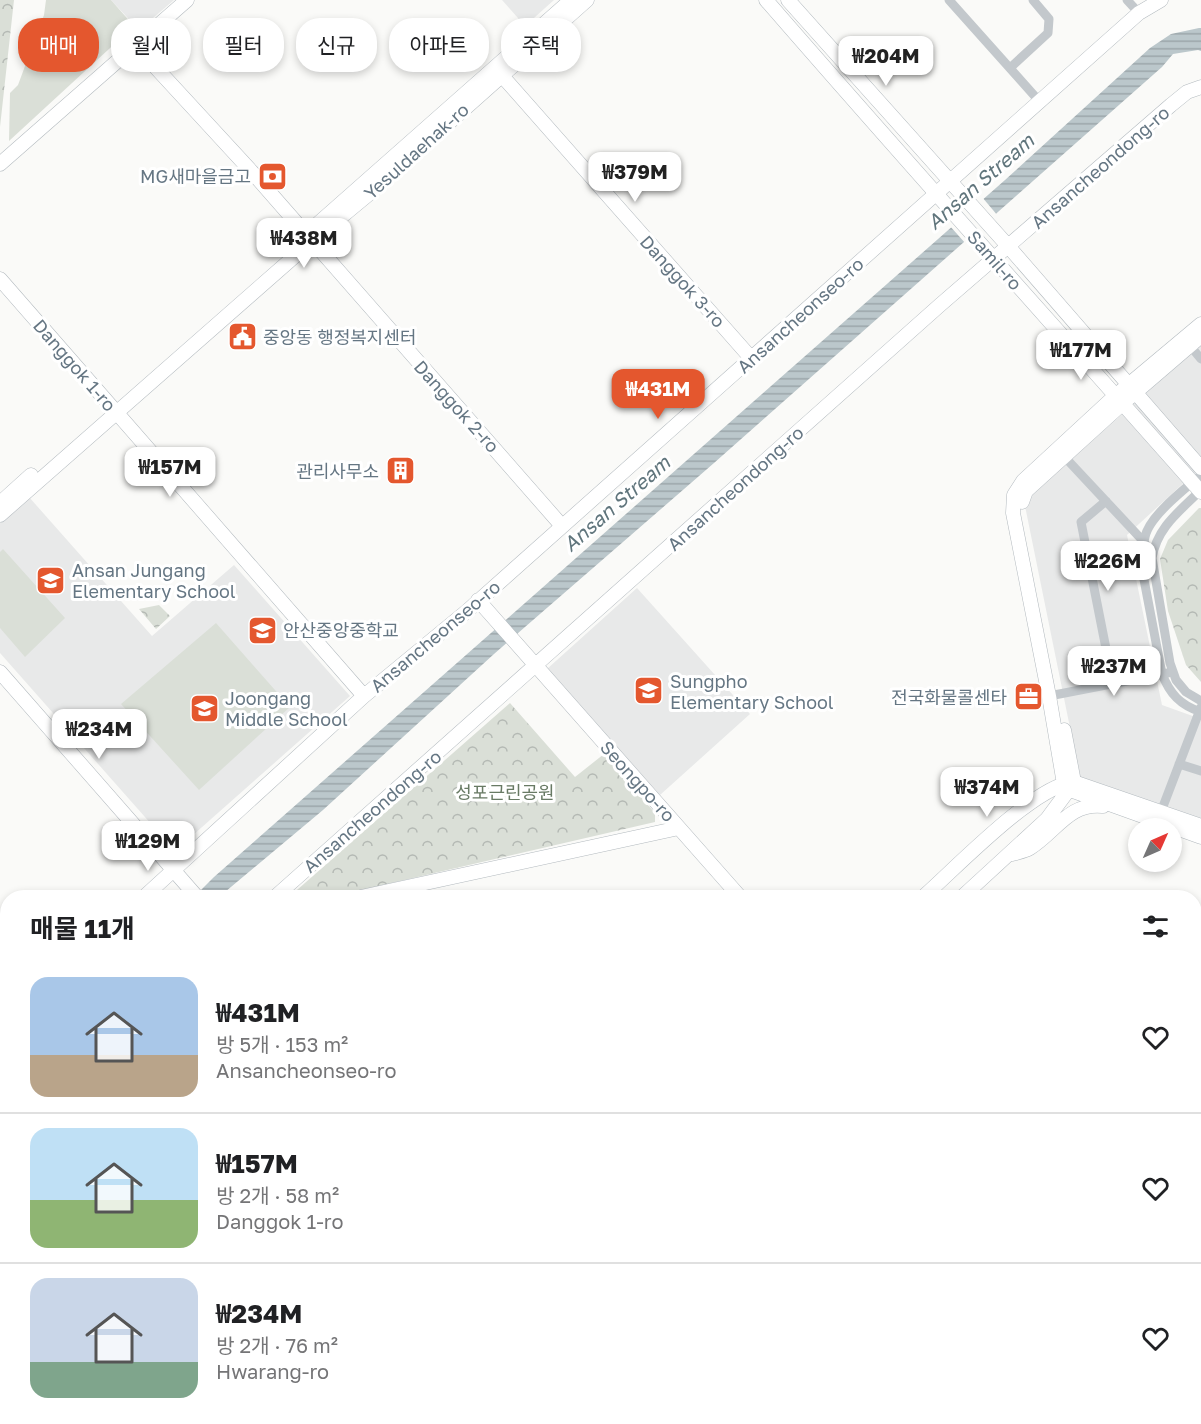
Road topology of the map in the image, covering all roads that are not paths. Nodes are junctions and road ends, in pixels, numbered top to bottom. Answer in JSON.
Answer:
{"nodes":[{"id":1,"x":187,"y":0,"type":"edge"},
{"id":2,"x":571,"y":0,"type":"edge"},
{"id":3,"x":587,"y":0,"type":"edge"},
{"id":4,"x":766,"y":0,"type":"edge"},
{"id":5,"x":788,"y":0,"type":"edge"},
{"id":6,"x":949,"y":0,"type":"edge"},
{"id":7,"x":1033,"y":0,"type":"edge"},
{"id":8,"x":1127,"y":0,"type":"edge"},
{"id":9,"x":1161,"y":0,"type":"edge"},
{"id":10,"x":1139,"y":13,"type":"junction"},
{"id":11,"x":166,"y":18,"type":"edge"},
{"id":12,"x":111,"y":66,"type":"edge"},
{"id":13,"x":1010,"y":68,"type":"junction"},
{"id":14,"x":159,"y":72,"type":"edge"},
{"id":15,"x":498,"y":72,"type":"junction"},
{"id":16,"x":1201,"y":87,"type":"edge"},
{"id":17,"x":1040,"y":102,"type":"junction"},
{"id":18,"x":0,"y":164,"type":"edge"},
{"id":19,"x":950,"y":182,"type":"junction"},
{"id":20,"x":936,"y":195,"type":"junction"},
{"id":21,"x":309,"y":237,"type":"junction"},
{"id":22,"x":1003,"y":242,"type":"junction"},
{"id":23,"x":990,"y":254,"type":"junction"},
{"id":24,"x":0,"y":279,"type":"edge"},
{"id":25,"x":1201,"y":324,"type":"edge"},
{"id":26,"x":1201,"y":336,"type":"edge"},
{"id":27,"x":1186,"y":342,"type":"junction"},
{"id":28,"x":751,"y":358,"type":"junction"},
{"id":29,"x":1201,"y":359,"type":"edge"},
{"id":30,"x":1131,"y":389,"type":"junction"},
{"id":31,"x":1119,"y":400,"type":"junction"},
{"id":32,"x":114,"y":410,"type":"junction"},
{"id":33,"x":1061,"y":453,"type":"junction"},
{"id":34,"x":1201,"y":468,"type":"edge"},
{"id":35,"x":1199,"y":486,"type":"edge"},
{"id":36,"x":1106,"y":501,"type":"junction"},
{"id":37,"x":0,"y":503,"type":"edge"},
{"id":38,"x":0,"y":515,"type":"edge"},
{"id":39,"x":562,"y":526,"type":"junction"},
{"id":40,"x":1144,"y":542,"type":"junction"},
{"id":41,"x":1153,"y":551,"type":"junction"},
{"id":42,"x":483,"y":606,"type":"junction"},
{"id":43,"x":536,"y":666,"type":"junction"},
{"id":44,"x":0,"y":672,"type":"edge"},
{"id":45,"x":1173,"y":672,"type":"junction"},
{"id":46,"x":1162,"y":674,"type":"junction"},
{"id":47,"x":1113,"y":684,"type":"junction"},
{"id":48,"x":1054,"y":695,"type":"junction"},
{"id":49,"x":364,"y":696,"type":"junction"},
{"id":50,"x":1201,"y":707,"type":"edge"},
{"id":51,"x":1179,"y":764,"type":"junction"},
{"id":52,"x":1201,"y":771,"type":"edge"},
{"id":53,"x":1069,"y":785,"type":"junction"},
{"id":54,"x":1119,"y":808,"type":"junction"},
{"id":55,"x":1159,"y":817,"type":"junction"},
{"id":56,"x":1201,"y":826,"type":"edge"},
{"id":57,"x":680,"y":828,"type":"junction"},
{"id":58,"x":1201,"y":837,"type":"edge"},
{"id":59,"x":1007,"y":855,"type":"junction"},
{"id":60,"x":173,"y":870,"type":"junction"},
{"id":61,"x":152,"y":890,"type":"edge"},
{"id":62,"x":191,"y":890,"type":"edge"},
{"id":63,"x":283,"y":890,"type":"edge"},
{"id":64,"x":393,"y":890,"type":"edge"},
{"id":65,"x":734,"y":890,"type":"edge"},
{"id":66,"x":932,"y":890,"type":"edge"},
{"id":67,"x":970,"y":890,"type":"edge"}],
"edges":[{"from":1,"to":11,"type":"street"},
{"from":2,"to":15,"type":"street","name":"Yesuldaehak-ro"},
{"from":3,"to":15,"type":"street","name":"Yesuldaehak-ro"},
{"from":4,"to":20,"type":"street","name":"Samil-ro"},
{"from":5,"to":19,"type":"street","name":"Samil-ro"},
{"from":6,"to":13,"type":"street"},
{"from":7,"to":13,"type":"street"},
{"from":8,"to":10,"type":"street"},
{"from":9,"to":10,"type":"street","name":"Ansancheonseo-ro"},
{"from":10,"to":17,"type":"street","name":"Ansancheonseo-ro"},
{"from":12,"to":18,"type":"street"},
{"from":13,"to":17,"type":"street"},
{"from":14,"to":21,"type":"street","name":"Danggok 2-ro"},
{"from":15,"to":21,"type":"street","name":"Yesuldaehak-ro"},
{"from":15,"to":28,"type":"street","name":"Danggok 3-ro"},
{"from":16,"to":22,"type":"street","name":"Ansancheondong-ro"},
{"from":17,"to":19,"type":"street","name":"Ansancheonseo-ro"},
{"from":19,"to":20,"type":"street","name":"Ansancheonseo-ro"},
{"from":19,"to":22,"type":"street","name":"Samil-ro"},
{"from":20,"to":23,"type":"street","name":"Samil-ro"},
{"from":20,"to":28,"type":"street","name":"Ansancheonseo-ro"},
{"from":21,"to":32,"type":"street","name":"Yesuldaehak-ro"},
{"from":21,"to":39,"type":"street","name":"Danggok 2-ro"},
{"from":22,"to":23,"type":"street","name":"Ansancheondong-ro"},
{"from":22,"to":30,"type":"street","name":"Samil-ro"},
{"from":23,"to":31,"type":"street","name":"Samil-ro"},
{"from":23,"to":43,"type":"street","name":"Ansancheondong-ro"},
{"from":24,"to":32,"type":"street","name":"Danggok 1-ro"},
{"from":25,"to":27,"type":"street"},
{"from":26,"to":27,"type":"street"},
{"from":27,"to":29,"type":"street"},
{"from":27,"to":30,"type":"street"},
{"from":28,"to":39,"type":"street","name":"Ansancheonseo-ro"},
{"from":30,"to":31,"type":"street"},
{"from":30,"to":34,"type":"street","name":"Samil-ro"},
{"from":31,"to":33,"type":"street"},
{"from":31,"to":35,"type":"street","name":"Samil-ro"},
{"from":32,"to":37,"type":"street","name":"Yesuldaehak-ro"},
{"from":32,"to":38,"type":"street","name":"Yesuldaehak-ro"},
{"from":32,"to":49,"type":"street","name":"Danggok 1-ro"},
{"from":33,"to":36,"type":"street"},
{"from":33,"to":48,"type":"street"},
{"from":35,"to":40,"type":"street"},
{"from":35,"to":41,"type":"street"},
{"from":36,"to":40,"type":"street"},
{"from":36,"to":47,"type":"street"},
{"from":39,"to":42,"type":"street","name":"Ansancheonseo-ro"},
{"from":40,"to":41,"type":"street"},
{"from":40,"to":46,"type":"street"},
{"from":41,"to":45,"type":"street"},
{"from":42,"to":43,"type":"street","name":"Seongpo-ro"},
{"from":42,"to":49,"type":"street","name":"Ansancheonseo-ro"},
{"from":43,"to":57,"type":"street","name":"Seongpo-ro"},
{"from":43,"to":63,"type":"street","name":"Ansancheondong-ro"},
{"from":44,"to":60,"type":"street"},
{"from":45,"to":46,"type":"street"},
{"from":45,"to":50,"type":"street"},
{"from":46,"to":47,"type":"street"},
{"from":46,"to":50,"type":"street"},
{"from":47,"to":48,"type":"street"},
{"from":48,"to":53,"type":"street"},
{"from":49,"to":60,"type":"street","name":"Ansancheonseo-ro"},
{"from":50,"to":51,"type":"street"},
{"from":51,"to":52,"type":"street"},
{"from":51,"to":55,"type":"street"},
{"from":53,"to":54,"type":"street"},
{"from":53,"to":55,"type":"street"},
{"from":53,"to":59,"type":"street"},
{"from":53,"to":66,"type":"street"},
{"from":54,"to":55,"type":"street"},
{"from":54,"to":59,"type":"street"},
{"from":55,"to":56,"type":"street"},
{"from":55,"to":58,"type":"street"},
{"from":57,"to":64,"type":"street"},
{"from":57,"to":65,"type":"street","name":"Seongpo-ro"},
{"from":59,"to":67,"type":"street"},
{"from":60,"to":61,"type":"street","name":"Ansancheonseo-ro"},
{"from":60,"to":62,"type":"street"}]}
